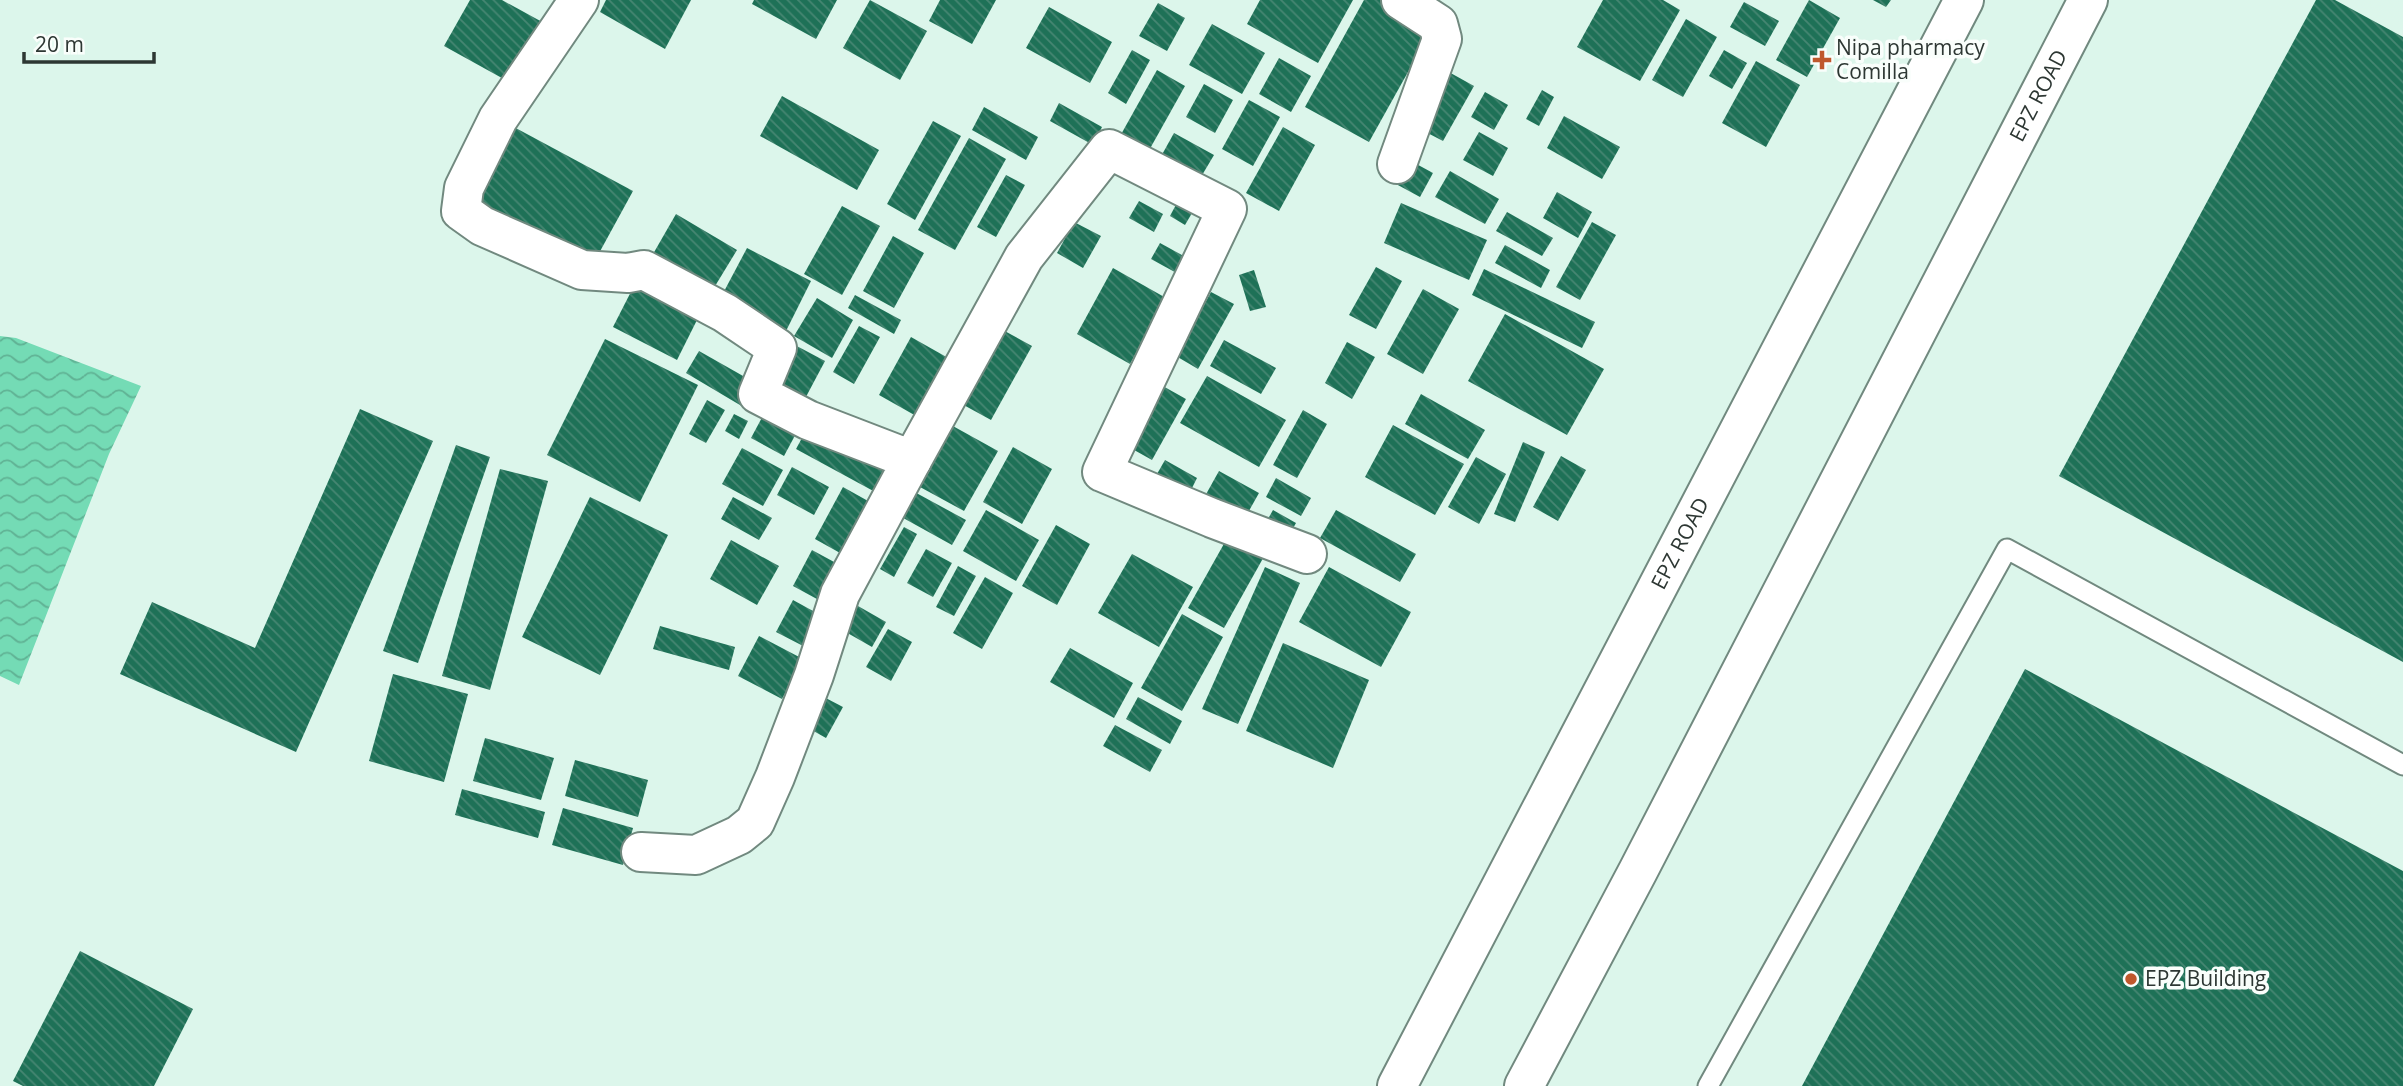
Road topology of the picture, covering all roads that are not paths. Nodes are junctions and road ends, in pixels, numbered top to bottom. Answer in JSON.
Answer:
{"nodes":[{"id":1,"x":579,"y":0,"type":"edge"},
{"id":2,"x":1401,"y":0,"type":"edge"},
{"id":3,"x":1964,"y":0,"type":"edge"},
{"id":4,"x":2088,"y":0,"type":"edge"},
{"id":5,"x":1397,"y":164,"type":"dead end"},
{"id":6,"x":912,"y":460,"type":"junction"},
{"id":7,"x":1307,"y":554,"type":"dead end"},
{"id":8,"x":2403,"y":765,"type":"edge"},
{"id":9,"x":641,"y":852,"type":"dead end"},
{"id":10,"x":1397,"y":1086,"type":"edge"},
{"id":11,"x":1524,"y":1086,"type":"edge"},
{"id":12,"x":1708,"y":1086,"type":"edge"}],
"edges":[{"from":1,"to":6,"type":"street"},
{"from":2,"to":5,"type":"street"},
{"from":3,"to":10,"type":"street","name":"EPZ ROAD"},
{"from":4,"to":11,"type":"street","name":"EPZ ROAD"},
{"from":6,"to":7,"type":"street"},
{"from":6,"to":9,"type":"street"},
{"from":8,"to":12,"type":"lane"}]}
